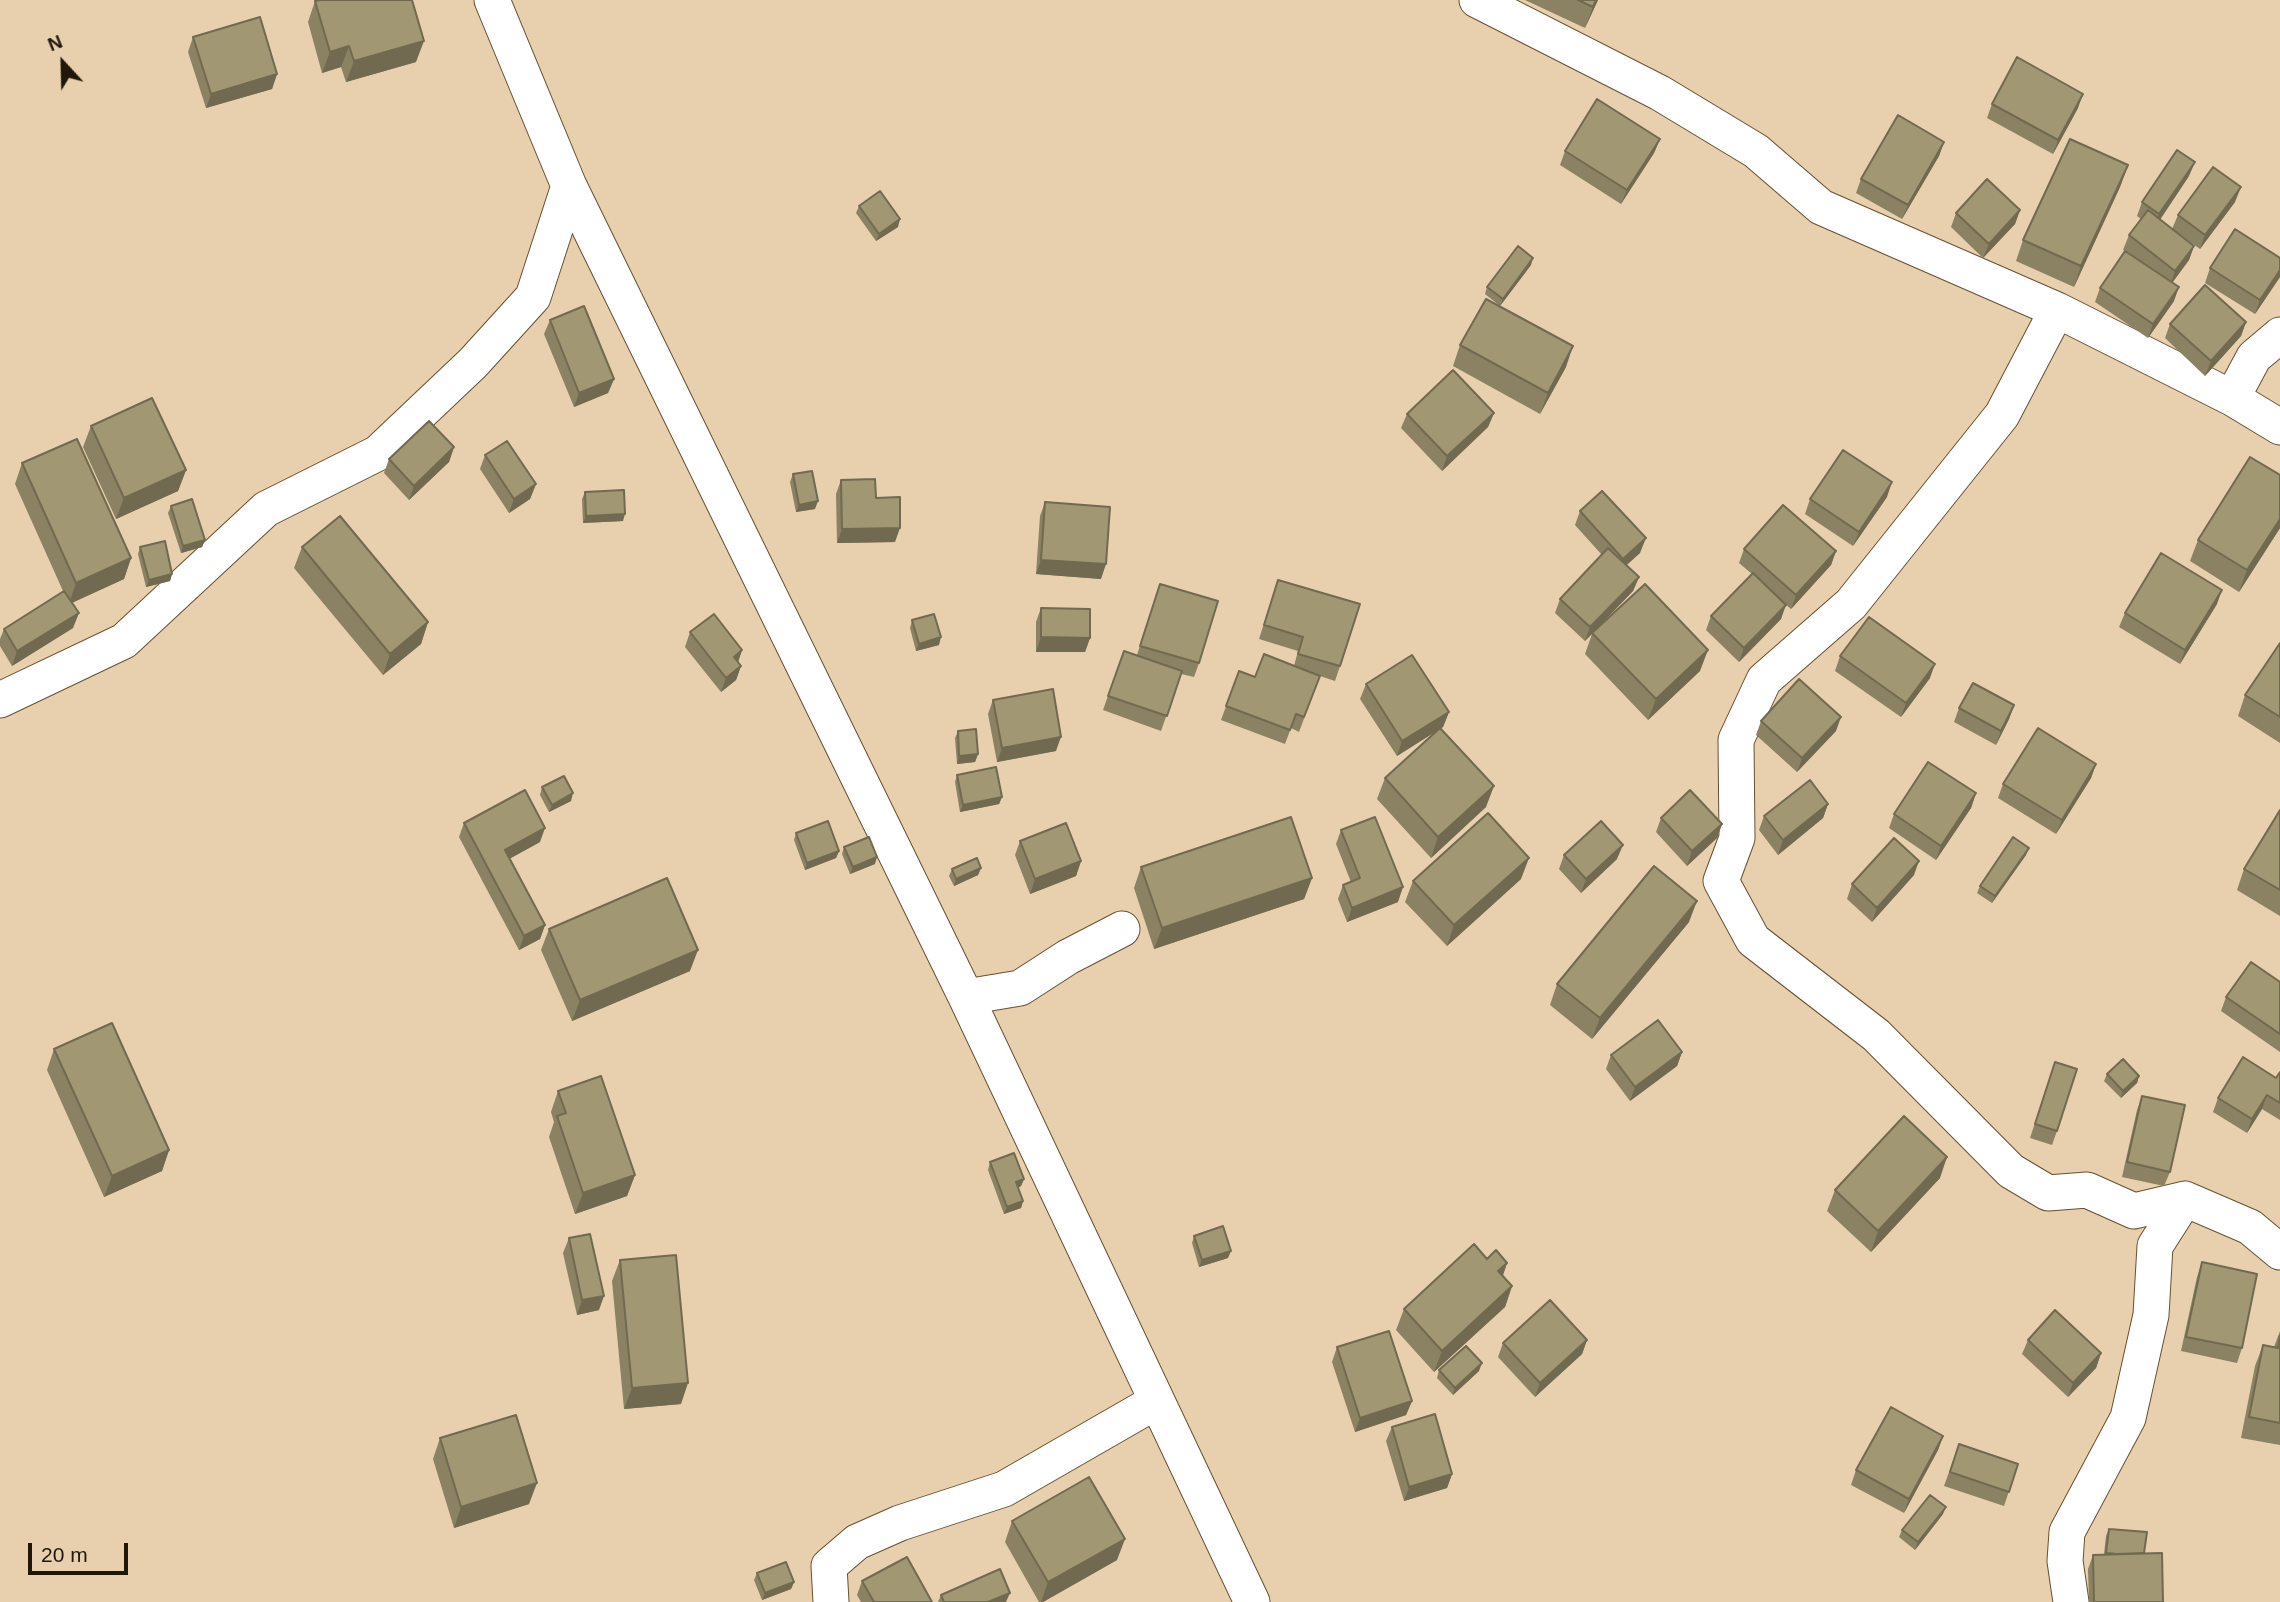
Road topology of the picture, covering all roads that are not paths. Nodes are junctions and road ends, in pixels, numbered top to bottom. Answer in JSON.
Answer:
{"nodes":[{"id":1,"x":492,"y":0,"type":"edge"},
{"id":2,"x":1477,"y":0,"type":"edge"},
{"id":3,"x":569,"y":186,"type":"junction"},
{"id":4,"x":2057,"y":310,"type":"junction"},
{"id":5,"x":2280,"y":335,"type":"edge"},
{"id":6,"x":2232,"y":398,"type":"junction"},
{"id":7,"x":2280,"y":426,"type":"edge"},
{"id":8,"x":0,"y":700,"type":"edge"},
{"id":9,"x":1122,"y":929,"type":"dead end"},
{"id":10,"x":966,"y":997,"type":"junction"},
{"id":11,"x":2185,"y":1199,"type":"junction"},
{"id":12,"x":2280,"y":1252,"type":"edge"},
{"id":13,"x":1157,"y":1401,"type":"junction"},
{"id":14,"x":831,"y":1602,"type":"edge"},
{"id":15,"x":1252,"y":1602,"type":"edge"},
{"id":16,"x":2071,"y":1602,"type":"edge"}],
"edges":[{"from":1,"to":3,"type":"street"},
{"from":2,"to":4,"type":"street"},
{"from":3,"to":8,"type":"street"},
{"from":3,"to":10,"type":"street"},
{"from":4,"to":6,"type":"street"},
{"from":4,"to":11,"type":"street"},
{"from":5,"to":6,"type":"street"},
{"from":6,"to":7,"type":"street"},
{"from":9,"to":10,"type":"street"},
{"from":10,"to":13,"type":"street"},
{"from":11,"to":12,"type":"street"},
{"from":11,"to":16,"type":"street"},
{"from":13,"to":14,"type":"street"},
{"from":13,"to":15,"type":"street"}]}
